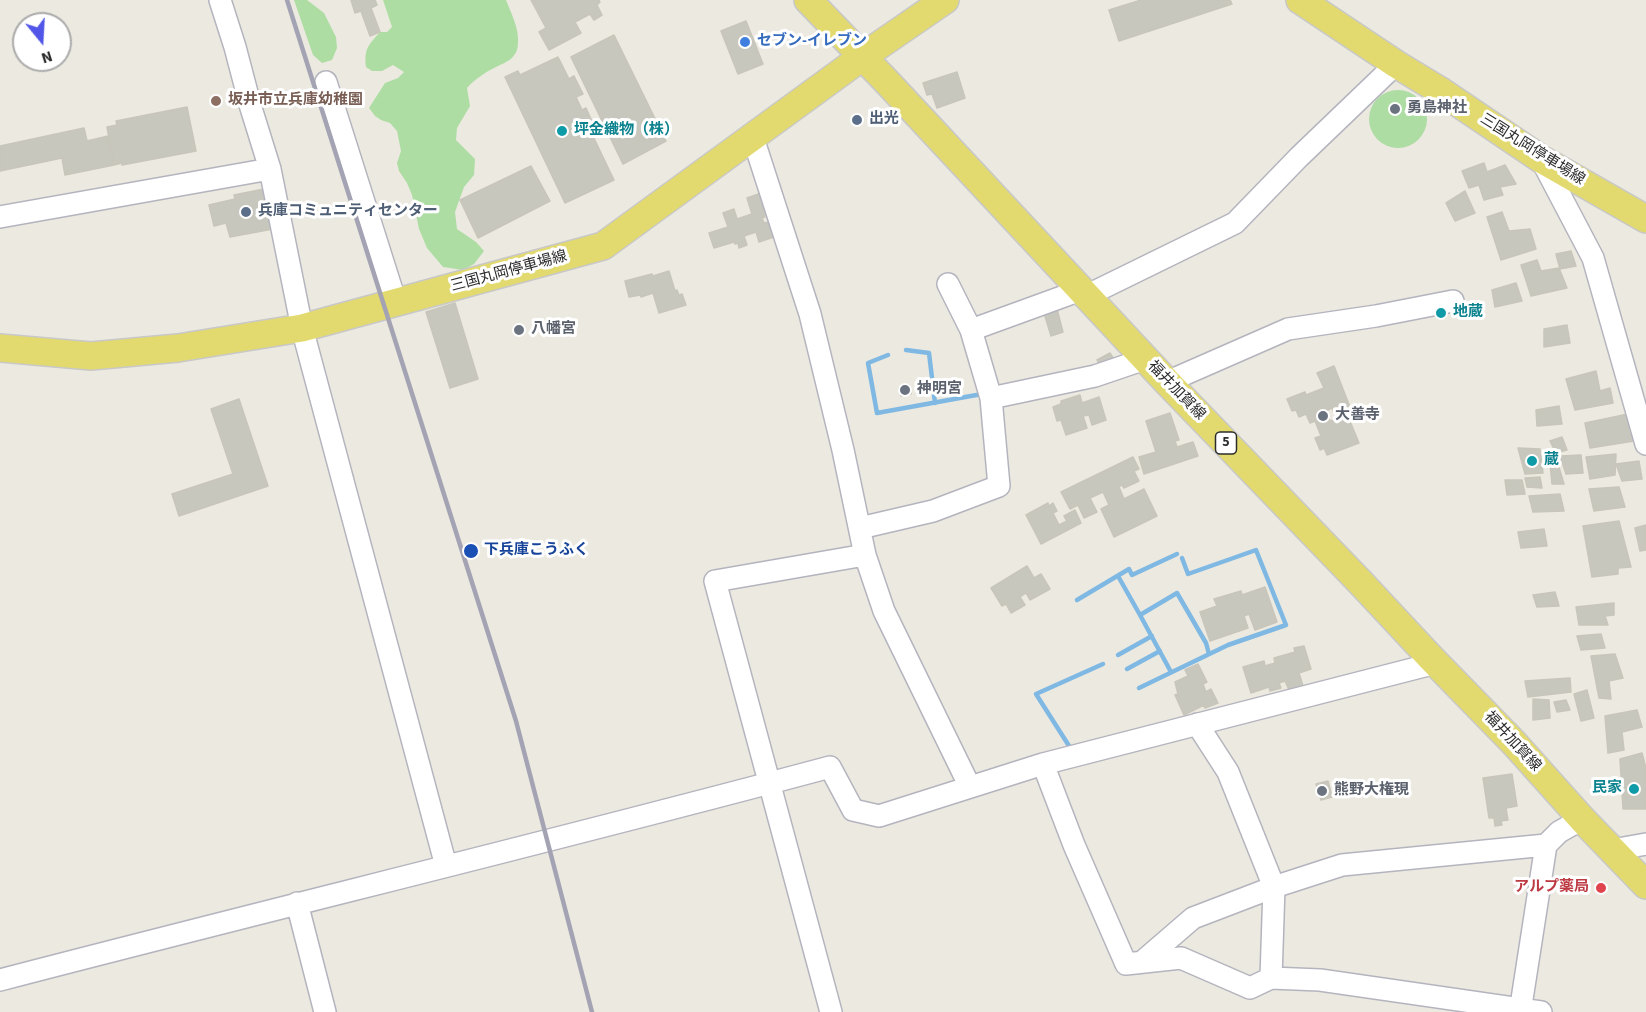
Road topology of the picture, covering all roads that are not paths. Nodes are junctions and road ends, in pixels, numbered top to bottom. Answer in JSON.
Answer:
{"nodes":[{"id":1,"x":220,"y":0,"type":"edge"},
{"id":2,"x":808,"y":0,"type":"edge"},
{"id":3,"x":945,"y":0,"type":"edge"},
{"id":4,"x":1300,"y":0,"type":"edge"},
{"id":5,"x":862,"y":57,"type":"junction"},
{"id":6,"x":1396,"y":64,"type":"junction"},
{"id":7,"x":326,"y":82,"type":"dead end"},
{"id":8,"x":753,"y":138,"type":"junction"},
{"id":9,"x":1541,"y":159,"type":"junction"},
{"id":10,"x":270,"y":169,"type":"junction"},
{"id":11,"x":0,"y":217,"type":"edge"},
{"id":12,"x":1646,"y":219,"type":"edge"},
{"id":13,"x":948,"y":284,"type":"dead end"},
{"id":14,"x":1084,"y":293,"type":"junction"},
{"id":15,"x":1453,"y":301,"type":"dead end"},
{"id":16,"x":396,"y":303,"type":"junction"},
{"id":17,"x":302,"y":328,"type":"junction"},
{"id":18,"x":971,"y":330,"type":"junction"},
{"id":19,"x":0,"y":348,"type":"edge"},
{"id":20,"x":1145,"y":359,"type":"junction"},
{"id":21,"x":1167,"y":382,"type":"junction"},
{"id":22,"x":991,"y":398,"type":"junction"},
{"id":23,"x":1646,"y":444,"type":"edge"},
{"id":24,"x":860,"y":528,"type":"junction"},
{"id":25,"x":864,"y":555,"type":"junction"},
{"id":26,"x":1436,"y":663,"type":"junction"},
{"id":27,"x":1197,"y":724,"type":"junction"},
{"id":28,"x":1043,"y":764,"type":"junction"},
{"id":29,"x":770,"y":783,"type":"junction"},
{"id":30,"x":969,"y":787,"type":"junction"},
{"id":31,"x":1582,"y":819,"type":"junction"},
{"id":32,"x":1646,"y":844,"type":"edge"},
{"id":33,"x":1546,"y":845,"type":"junction"},
{"id":34,"x":1612,"y":850,"type":"junction"},
{"id":35,"x":446,"y":866,"type":"junction"},
{"id":36,"x":1646,"y":885,"type":"edge"},
{"id":37,"x":1274,"y":887,"type":"junction"},
{"id":38,"x":297,"y":903,"type":"junction"},
{"id":39,"x":1142,"y":962,"type":"junction"},
{"id":40,"x":1271,"y":978,"type":"junction"},
{"id":41,"x":0,"y":980,"type":"edge"},
{"id":42,"x":1527,"y":1011,"type":"edge"},
{"id":43,"x":325,"y":1012,"type":"edge"},
{"id":44,"x":831,"y":1012,"type":"edge"}],
"edges":[{"from":1,"to":10,"type":"street"},
{"from":2,"to":5,"type":"main road","name":"福井加賀線","number":"5"},
{"from":3,"to":5,"type":"main road","name":"三国丸岡停車場線"},
{"from":4,"to":6,"type":"main road","name":"三国丸岡停車場線"},
{"from":5,"to":8,"type":"main road","name":"三国丸岡停車場線"},
{"from":5,"to":14,"type":"main road","name":"福井加賀線","number":"5"},
{"from":6,"to":9,"type":"main road","name":"三国丸岡停車場線"},
{"from":6,"to":14,"type":"street"},
{"from":7,"to":16,"type":"street"},
{"from":8,"to":16,"type":"main road","name":"三国丸岡停車場線"},
{"from":8,"to":24,"type":"street"},
{"from":9,"to":12,"type":"main road","name":"三国丸岡停車場線"},
{"from":9,"to":23,"type":"street"},
{"from":10,"to":11,"type":"street"},
{"from":10,"to":17,"type":"street"},
{"from":13,"to":18,"type":"street"},
{"from":14,"to":18,"type":"street"},
{"from":14,"to":20,"type":"main road","name":"福井加賀線","number":"5"},
{"from":15,"to":21,"type":"street"},
{"from":16,"to":17,"type":"main road","name":"三国丸岡停車場線"},
{"from":17,"to":19,"type":"main road","name":"三国丸岡停車場線"},
{"from":17,"to":35,"type":"street"},
{"from":18,"to":22,"type":"street"},
{"from":20,"to":21,"type":"main road","name":"福井加賀線","number":"5"},
{"from":20,"to":22,"type":"street"},
{"from":21,"to":26,"type":"main road","name":"福井加賀線","number":"5"},
{"from":22,"to":24,"type":"street"},
{"from":24,"to":25,"type":"street"},
{"from":25,"to":29,"type":"street"},
{"from":25,"to":30,"type":"street"},
{"from":26,"to":27,"type":"street"},
{"from":26,"to":31,"type":"main road","name":"福井加賀線","number":"5"},
{"from":27,"to":28,"type":"street"},
{"from":27,"to":37,"type":"street"},
{"from":28,"to":30,"type":"street"},
{"from":28,"to":39,"type":"street"},
{"from":29,"to":30,"type":"street"},
{"from":29,"to":35,"type":"street"},
{"from":29,"to":44,"type":"street"},
{"from":31,"to":33,"type":"street"},
{"from":31,"to":34,"type":"main road","name":"福井加賀線","number":"5"},
{"from":32,"to":34,"type":"street"},
{"from":33,"to":37,"type":"street"},
{"from":33,"to":42,"type":"street"},
{"from":34,"to":36,"type":"main road","name":"福井加賀線","number":"5"},
{"from":35,"to":38,"type":"street"},
{"from":37,"to":39,"type":"street"},
{"from":37,"to":40,"type":"street"},
{"from":38,"to":41,"type":"street"},
{"from":38,"to":43,"type":"street"},
{"from":39,"to":40,"type":"street"},
{"from":40,"to":42,"type":"street"}]}
